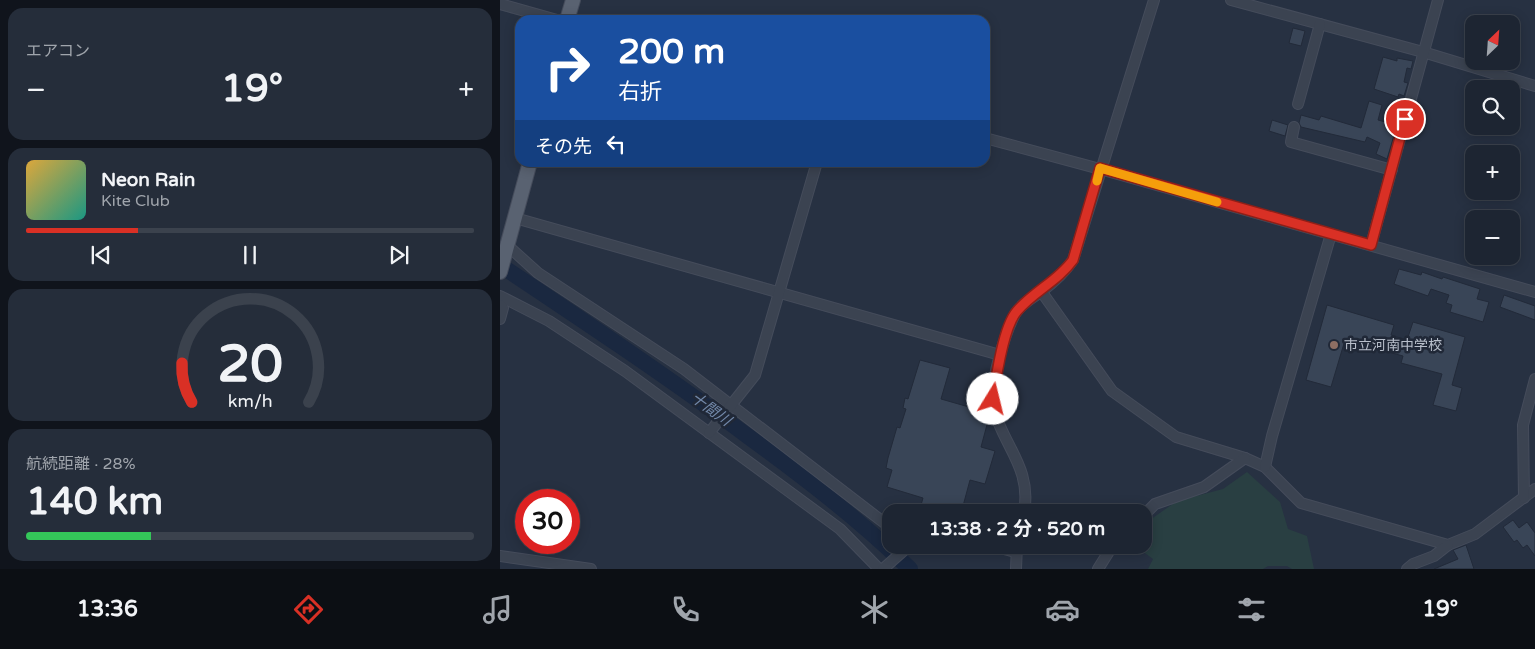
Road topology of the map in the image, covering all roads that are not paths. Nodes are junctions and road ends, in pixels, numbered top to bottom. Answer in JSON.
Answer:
{"nodes":[{"id":1,"x":573,"y":0,"type":"edge"},
{"id":2,"x":1154,"y":0,"type":"edge"},
{"id":3,"x":1231,"y":0,"type":"edge"},
{"id":4,"x":1438,"y":0,"type":"edge"},
{"id":5,"x":500,"y":4,"type":"edge"},
{"id":6,"x":539,"y":15,"type":"edge"},
{"id":7,"x":568,"y":15,"type":"edge"},
{"id":8,"x":1320,"y":24,"type":"junction"},
{"id":9,"x":1424,"y":52,"type":"junction"},
{"id":10,"x":1535,"y":86,"type":"edge"},
{"id":11,"x":1298,"y":104,"type":"dead end"},
{"id":12,"x":1294,"y":127,"type":"dead end"},
{"id":13,"x":990,"y":139,"type":"edge"},
{"id":14,"x":529,"y":167,"type":"edge"},
{"id":15,"x":815,"y":167,"type":"edge"},
{"id":16,"x":1100,"y":168,"type":"junction"},
{"id":17,"x":1392,"y":170,"type":"junction"},
{"id":18,"x":515,"y":218,"type":"junction"},
{"id":19,"x":1331,"y":234,"type":"junction"},
{"id":20,"x":1371,"y":245,"type":"junction"},
{"id":21,"x":506,"y":249,"type":"junction"},
{"id":22,"x":500,"y":272,"type":"edge"},
{"id":23,"x":1041,"y":292,"type":"junction"},
{"id":24,"x":1535,"y":292,"type":"edge"},
{"id":25,"x":777,"y":293,"type":"junction"},
{"id":26,"x":500,"y":296,"type":"edge"},
{"id":27,"x":500,"y":305,"type":"edge"},
{"id":28,"x":500,"y":319,"type":"edge"},
{"id":29,"x":1000,"y":355,"type":"junction"},
{"id":30,"x":1535,"y":379,"type":"edge"},
{"id":31,"x":730,"y":405,"type":"junction"},
{"id":32,"x":711,"y":431,"type":"junction"},
{"id":33,"x":1245,"y":458,"type":"junction"},
{"id":34,"x":1265,"y":467,"type":"junction"},
{"id":35,"x":1535,"y":489,"type":"edge"},
{"id":36,"x":1524,"y":498,"type":"junction"},
{"id":37,"x":1025,"y":504,"type":"edge"},
{"id":38,"x":1152,"y":507,"type":"edge"},
{"id":39,"x":882,"y":521,"type":"edge"},
{"id":40,"x":1448,"y":545,"type":"junction"},
{"id":41,"x":900,"y":554,"type":"edge"},
{"id":42,"x":1016,"y":554,"type":"edge"},
{"id":43,"x":1107,"y":554,"type":"edge"},
{"id":44,"x":500,"y":556,"type":"edge"},
{"id":45,"x":575,"y":568,"type":"edge"},
{"id":46,"x":591,"y":569,"type":"edge"},
{"id":47,"x":882,"y":569,"type":"edge"},
{"id":48,"x":1016,"y":569,"type":"edge"},
{"id":49,"x":1098,"y":569,"type":"edge"},
{"id":50,"x":1407,"y":569,"type":"edge"}],
"edges":[{"from":1,"to":7,"type":"main road"},
{"from":2,"to":16,"type":"street"},
{"from":3,"to":8,"type":"street"},
{"from":4,"to":9,"type":"street"},
{"from":5,"to":6,"type":"street"},
{"from":8,"to":9,"type":"street"},
{"from":8,"to":11,"type":"street"},
{"from":9,"to":10,"type":"street"},
{"from":9,"to":17,"type":"street"},
{"from":12,"to":17,"type":"street"},
{"from":13,"to":16,"type":"street"},
{"from":14,"to":18,"type":"main road"},
{"from":15,"to":25,"type":"street"},
{"from":16,"to":19,"type":"street"},
{"from":16,"to":23,"type":"street"},
{"from":17,"to":20,"type":"street"},
{"from":18,"to":21,"type":"main road"},
{"from":18,"to":25,"type":"street"},
{"from":19,"to":20,"type":"street"},
{"from":19,"to":34,"type":"street"},
{"from":20,"to":24,"type":"street"},
{"from":21,"to":22,"type":"main road"},
{"from":21,"to":31,"type":"street"},
{"from":23,"to":29,"type":"street"},
{"from":23,"to":33,"type":"street"},
{"from":25,"to":29,"type":"street"},
{"from":25,"to":31,"type":"street"},
{"from":26,"to":32,"type":"street"},
{"from":27,"to":28,"type":"street"},
{"from":29,"to":37,"type":"street"},
{"from":30,"to":36,"type":"street"},
{"from":31,"to":32,"type":"street"},
{"from":31,"to":39,"type":"street"},
{"from":32,"to":47,"type":"street"},
{"from":33,"to":34,"type":"street"},
{"from":33,"to":38,"type":"street"},
{"from":34,"to":40,"type":"street"},
{"from":35,"to":36,"type":"street"},
{"from":36,"to":40,"type":"street"},
{"from":40,"to":50,"type":"street"},
{"from":41,"to":47,"type":"street"},
{"from":42,"to":48,"type":"street"},
{"from":43,"to":49,"type":"street"},
{"from":44,"to":45,"type":"street"},
{"from":45,"to":46,"type":"street"}]}
